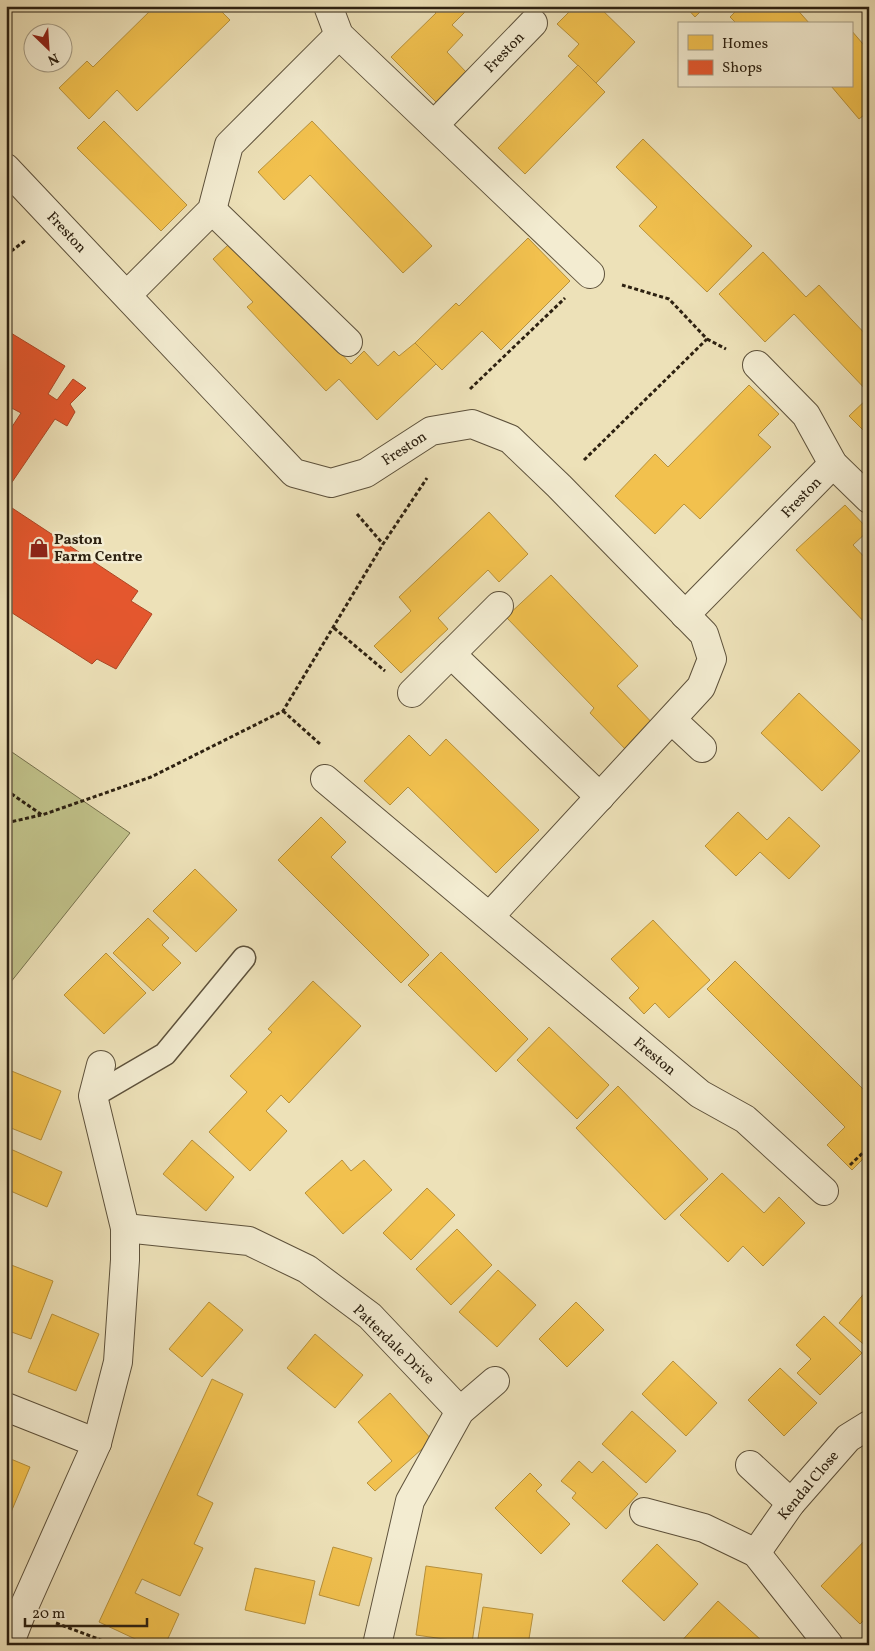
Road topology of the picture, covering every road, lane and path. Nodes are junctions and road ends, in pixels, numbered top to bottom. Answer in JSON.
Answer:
{"nodes":[{"id":1,"x":328,"y":6,"type":"edge"},
{"id":2,"x":533,"y":23,"type":"dead end"},
{"id":3,"x":339,"y":35,"type":"junction"},
{"id":4,"x":434,"y":124,"type":"junction"},
{"id":5,"x":6,"y":168,"type":"edge"},
{"id":6,"x":212,"y":210,"type":"junction"},
{"id":7,"x":590,"y":274,"type":"junction"},
{"id":8,"x":127,"y":296,"type":"junction"},
{"id":9,"x":348,"y":342,"type":"dead end"},
{"id":10,"x":757,"y":365,"type":"dead end"},
{"id":11,"x":468,"y":391,"type":"dead end"},
{"id":12,"x":431,"y":431,"type":"junction"},
{"id":13,"x":833,"y":464,"type":"junction"},
{"id":14,"x":559,"y":486,"type":"junction"},
{"id":15,"x":869,"y":499,"type":"edge"},
{"id":16,"x":499,"y":606,"type":"dead end"},
{"id":17,"x":685,"y":615,"type":"junction"},
{"id":18,"x":334,"y":628,"type":"junction"},
{"id":19,"x":451,"y":654,"type":"junction"},
{"id":20,"x":412,"y":693,"type":"joint"},
{"id":21,"x":283,"y":711,"type":"junction"},
{"id":22,"x":672,"y":720,"type":"junction"},
{"id":23,"x":702,"y":748,"type":"dead end"},
{"id":24,"x":325,"y":779,"type":"joint"},
{"id":25,"x":6,"y":790,"type":"edge"},
{"id":26,"x":600,"y":797,"type":"junction"},
{"id":27,"x":42,"y":815,"type":"junction"},
{"id":28,"x":6,"y":823,"type":"edge"},
{"id":29,"x":490,"y":916,"type":"junction"},
{"id":30,"x":244,"y":958,"type":"dead end"},
{"id":31,"x":101,"y":1065,"type":"dead end"},
{"id":32,"x":92,"y":1096,"type":"junction"},
{"id":33,"x":824,"y":1190,"type":"dead end"},
{"id":34,"x":125,"y":1228,"type":"junction"},
{"id":35,"x":495,"y":1381,"type":"dead end"},
{"id":36,"x":6,"y":1407,"type":"edge"},
{"id":37,"x":460,"y":1411,"type":"junction"},
{"id":38,"x":869,"y":1425,"type":"edge"},
{"id":39,"x":97,"y":1443,"type":"junction"},
{"id":40,"x":750,"y":1465,"type":"dead end"},
{"id":41,"x":791,"y":1503,"type":"junction"},
{"id":42,"x":644,"y":1512,"type":"dead end"},
{"id":43,"x":756,"y":1553,"type":"junction"},
{"id":44,"x":54,"y":1623,"type":"dead end"},
{"id":45,"x":9,"y":1645,"type":"edge"},
{"id":46,"x":114,"y":1645,"type":"edge"},
{"id":47,"x":377,"y":1645,"type":"edge"},
{"id":48,"x":829,"y":1645,"type":"edge"}],
"edges":[{"from":1,"to":3,"type":"street"},
{"from":2,"to":4,"type":"street","name":"Freston"},
{"from":3,"to":4,"type":"street"},
{"from":3,"to":6,"type":"street"},
{"from":4,"to":7,"type":"street"},
{"from":5,"to":8,"type":"street","name":"Freston"},
{"from":6,"to":8,"type":"street"},
{"from":6,"to":9,"type":"street"},
{"from":7,"to":11,"type":"path"},
{"from":7,"to":14,"type":"path"},
{"from":8,"to":12,"type":"street","name":"Freston"},
{"from":10,"to":13,"type":"street","name":"Freston"},
{"from":12,"to":14,"type":"street","name":"Freston"},
{"from":12,"to":18,"type":"path"},
{"from":13,"to":15,"type":"street","name":"Freston"},
{"from":13,"to":17,"type":"street","name":"Freston"},
{"from":14,"to":17,"type":"street","name":"Freston"},
{"from":16,"to":19,"type":"street"},
{"from":17,"to":22,"type":"street","name":"Freston"},
{"from":18,"to":20,"type":"path"},
{"from":18,"to":21,"type":"path"},
{"from":19,"to":20,"type":"street"},
{"from":19,"to":26,"type":"street"},
{"from":21,"to":24,"type":"path"},
{"from":21,"to":27,"type":"path"},
{"from":22,"to":23,"type":"street"},
{"from":22,"to":26,"type":"street","name":"Freston"},
{"from":24,"to":29,"type":"street","name":"Freston"},
{"from":25,"to":27,"type":"path"},
{"from":26,"to":29,"type":"street","name":"Freston"},
{"from":27,"to":28,"type":"path"},
{"from":29,"to":33,"type":"street","name":"Freston"},
{"from":30,"to":32,"type":"lane"},
{"from":31,"to":32,"type":"street"},
{"from":32,"to":34,"type":"street"},
{"from":34,"to":37,"type":"street","name":"Patterdale Drive"},
{"from":34,"to":39,"type":"street"},
{"from":35,"to":37,"type":"street"},
{"from":36,"to":39,"type":"street"},
{"from":37,"to":47,"type":"street"},
{"from":38,"to":41,"type":"street","name":"Kendal Close"},
{"from":39,"to":45,"type":"street"},
{"from":40,"to":41,"type":"street"},
{"from":41,"to":43,"type":"street","name":"Kendal Close"},
{"from":42,"to":43,"type":"street"},
{"from":43,"to":48,"type":"street"},
{"from":44,"to":46,"type":"path"}]}
